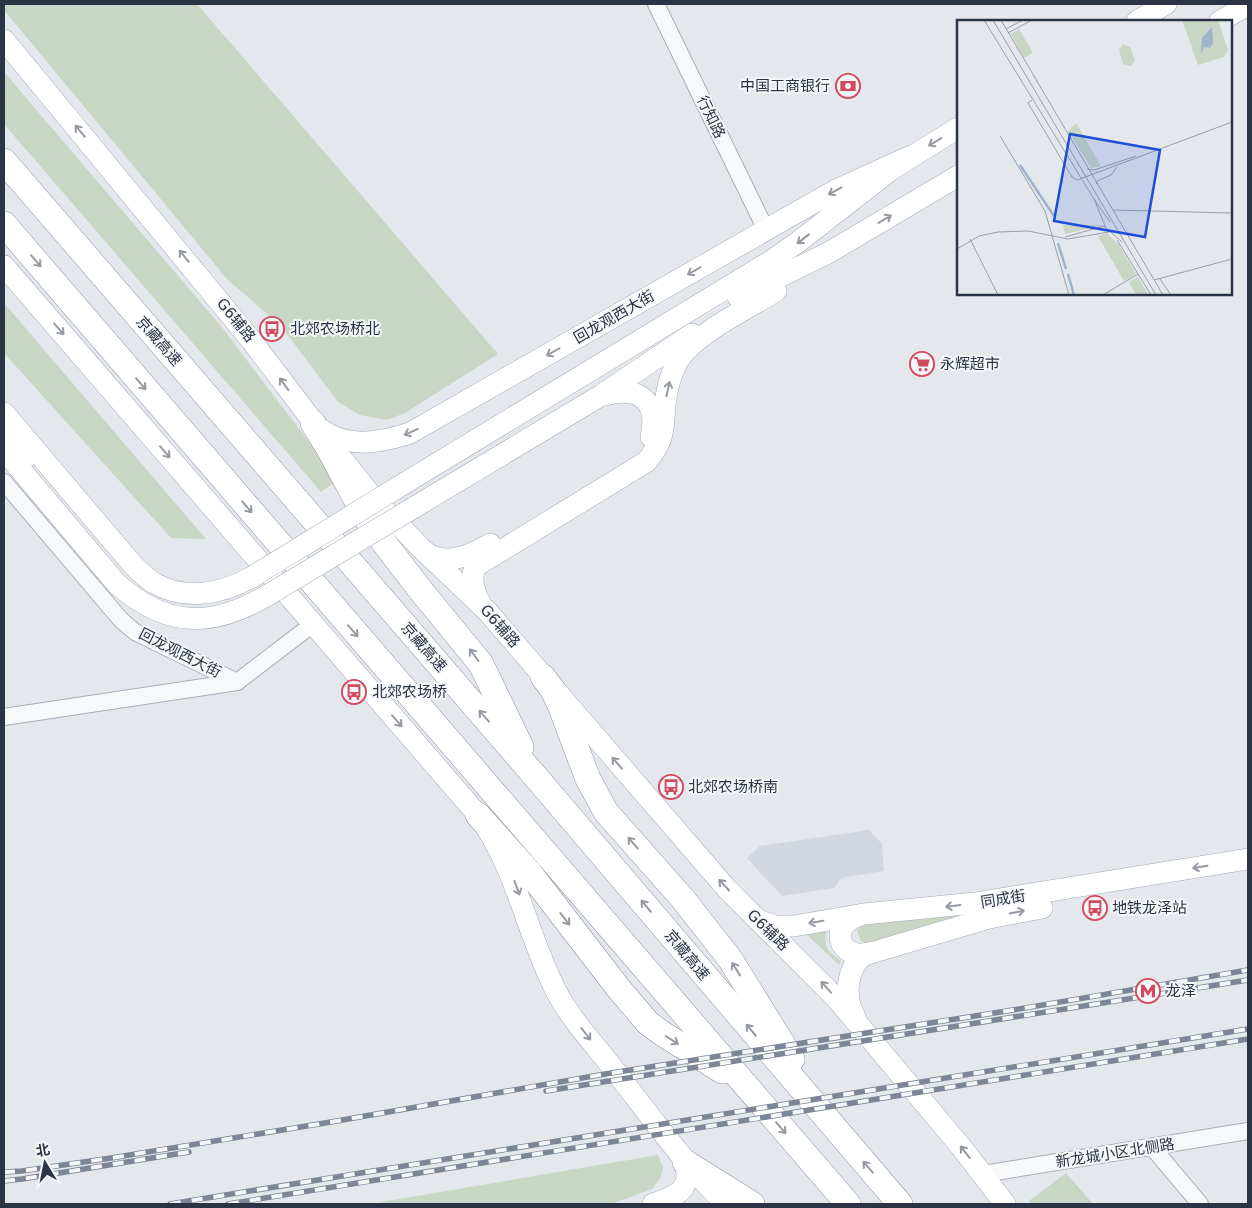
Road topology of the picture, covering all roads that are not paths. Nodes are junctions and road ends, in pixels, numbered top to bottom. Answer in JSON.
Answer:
{"nodes":[{"id":1,"x":656,"y":4,"type":"edge"},
{"id":2,"x":1166,"y":4,"type":"edge"},
{"id":3,"x":1248,"y":5,"type":"edge"},
{"id":4,"x":1139,"y":20,"type":"edge"},
{"id":5,"x":1222,"y":20,"type":"edge"},
{"id":6,"x":4,"y":40,"type":"edge"},
{"id":7,"x":957,"y":129,"type":"edge"},
{"id":8,"x":911,"y":156,"type":"junction"},
{"id":9,"x":4,"y":161,"type":"edge"},
{"id":10,"x":957,"y":177,"type":"edge"},
{"id":11,"x":4,"y":224,"type":"edge"},
{"id":12,"x":766,"y":230,"type":"junction"},
{"id":13,"x":828,"y":253,"type":"junction"},
{"id":14,"x":804,"y":265,"type":"junction"},
{"id":15,"x":4,"y":266,"type":"edge"},
{"id":16,"x":600,"y":396,"type":"junction"},
{"id":17,"x":4,"y":413,"type":"edge"},
{"id":18,"x":313,"y":423,"type":"junction"},
{"id":19,"x":4,"y":431,"type":"edge"},
{"id":20,"x":4,"y":450,"type":"edge"},
{"id":21,"x":4,"y":482,"type":"edge"},
{"id":22,"x":404,"y":498,"type":"junction"},
{"id":23,"x":421,"y":548,"type":"junction"},
{"id":24,"x":260,"y":585,"type":"junction"},
{"id":25,"x":487,"y":612,"type":"junction"},
{"id":26,"x":312,"y":624,"type":"junction"},
{"id":27,"x":543,"y":676,"type":"junction"},
{"id":28,"x":236,"y":682,"type":"junction"},
{"id":29,"x":4,"y":717,"type":"edge"},
{"id":30,"x":535,"y":776,"type":"junction"},
{"id":31,"x":478,"y":815,"type":"junction"},
{"id":32,"x":1248,"y":859,"type":"edge"},
{"id":33,"x":1248,"y":874,"type":"edge"},
{"id":34,"x":864,"y":914,"type":"junction"},
{"id":35,"x":758,"y":920,"type":"junction"},
{"id":36,"x":869,"y":953,"type":"junction"},
{"id":37,"x":859,"y":1024,"type":"junction"},
{"id":38,"x":749,"y":1092,"type":"junction"},
{"id":39,"x":835,"y":1129,"type":"junction"},
{"id":40,"x":1248,"y":1131,"type":"edge"},
{"id":41,"x":1152,"y":1147,"type":"junction"},
{"id":42,"x":685,"y":1162,"type":"junction"},
{"id":43,"x":983,"y":1174,"type":"junction"},
{"id":44,"x":654,"y":1204,"type":"edge"},
{"id":45,"x":726,"y":1204,"type":"edge"},
{"id":46,"x":752,"y":1204,"type":"edge"},
{"id":47,"x":848,"y":1204,"type":"edge"},
{"id":48,"x":900,"y":1204,"type":"edge"},
{"id":49,"x":1005,"y":1204,"type":"edge"},
{"id":50,"x":1200,"y":1204,"type":"edge"}],
"edges":[{"from":1,"to":12,"type":"street","name":"行知路"},
{"from":2,"to":4,"type":"main road"},
{"from":3,"to":5,"type":"main road"},
{"from":18,"to":6,"type":"main road","name":"G6辅路","one_way":true},
{"from":7,"to":8,"type":"main road","name":"回龙观西大街","one_way":true},
{"from":8,"to":12,"type":"main road","name":"回龙观西大街","one_way":true},
{"from":8,"to":22,"type":"main road","name":"回龙观西大街","one_way":true},
{"from":30,"to":9,"type":"highway","name":"京藏高速","one_way":true},
{"from":13,"to":10,"type":"main road","one_way":true},
{"from":11,"to":38,"type":"highway","one_way":true},
{"from":12,"to":18,"type":"main road","name":"回龙观西大街","one_way":true},
{"from":13,"to":14,"type":"main road"},
{"from":25,"to":13,"type":"main road","one_way":true},
{"from":14,"to":16,"type":"main road"},
{"from":14,"to":22,"type":"main road"},
{"from":15,"to":26,"type":"main road","one_way":true},
{"from":16,"to":22,"type":"main road"},
{"from":16,"to":23,"type":"main road"},
{"from":17,"to":24,"type":"main road"},
{"from":18,"to":23,"type":"main road","name":"G6辅路"},
{"from":30,"to":18,"type":"highway","one_way":true},
{"from":19,"to":24,"type":"main road"},
{"from":20,"to":24,"type":"main road","name":"回龙观西大街"},
{"from":21,"to":28,"type":"street","name":"回龙观西大街"},
{"from":22,"to":24,"type":"main road","bridge":true},
{"from":23,"to":25,"type":"main road","name":"G6辅路"},
{"from":25,"to":27,"type":"main road","name":"G6辅路"},
{"from":26,"to":28,"type":"street","name":"回龙观西大街"},
{"from":26,"to":31,"type":"main road","one_way":true},
{"from":35,"to":27,"type":"main road","name":"G6辅路","one_way":true},
{"from":39,"to":27,"type":"highway","one_way":true},
{"from":28,"to":29,"type":"street"},
{"from":39,"to":30,"type":"highway","name":"京藏高速","one_way":true},
{"from":31,"to":38,"type":"highway","one_way":true},
{"from":31,"to":42,"type":"main road","one_way":true},
{"from":32,"to":34,"type":"main road","name":"同成街","one_way":true},
{"from":36,"to":33,"type":"main road","name":"同成街","one_way":true},
{"from":34,"to":35,"type":"main road","name":"同成街","one_way":true},
{"from":34,"to":36,"type":"main road"},
{"from":37,"to":35,"type":"main road","name":"G6辅路","one_way":true},
{"from":36,"to":37,"type":"main road","name":"同成街"},
{"from":43,"to":37,"type":"main road","name":"G6辅路","one_way":true},
{"from":38,"to":47,"type":"highway","one_way":true},
{"from":48,"to":39,"type":"highway","name":"京藏高速","one_way":true},
{"from":40,"to":41,"type":"street","name":"新龙城小区北侧路"},
{"from":41,"to":43,"type":"street","name":"新龙城小区北侧路"},
{"from":41,"to":50,"type":"street"},
{"from":42,"to":44,"type":"main road"},
{"from":42,"to":45,"type":"main road"},
{"from":42,"to":46,"type":"highway"},
{"from":43,"to":49,"type":"main road","name":"G6辅路"}]}
